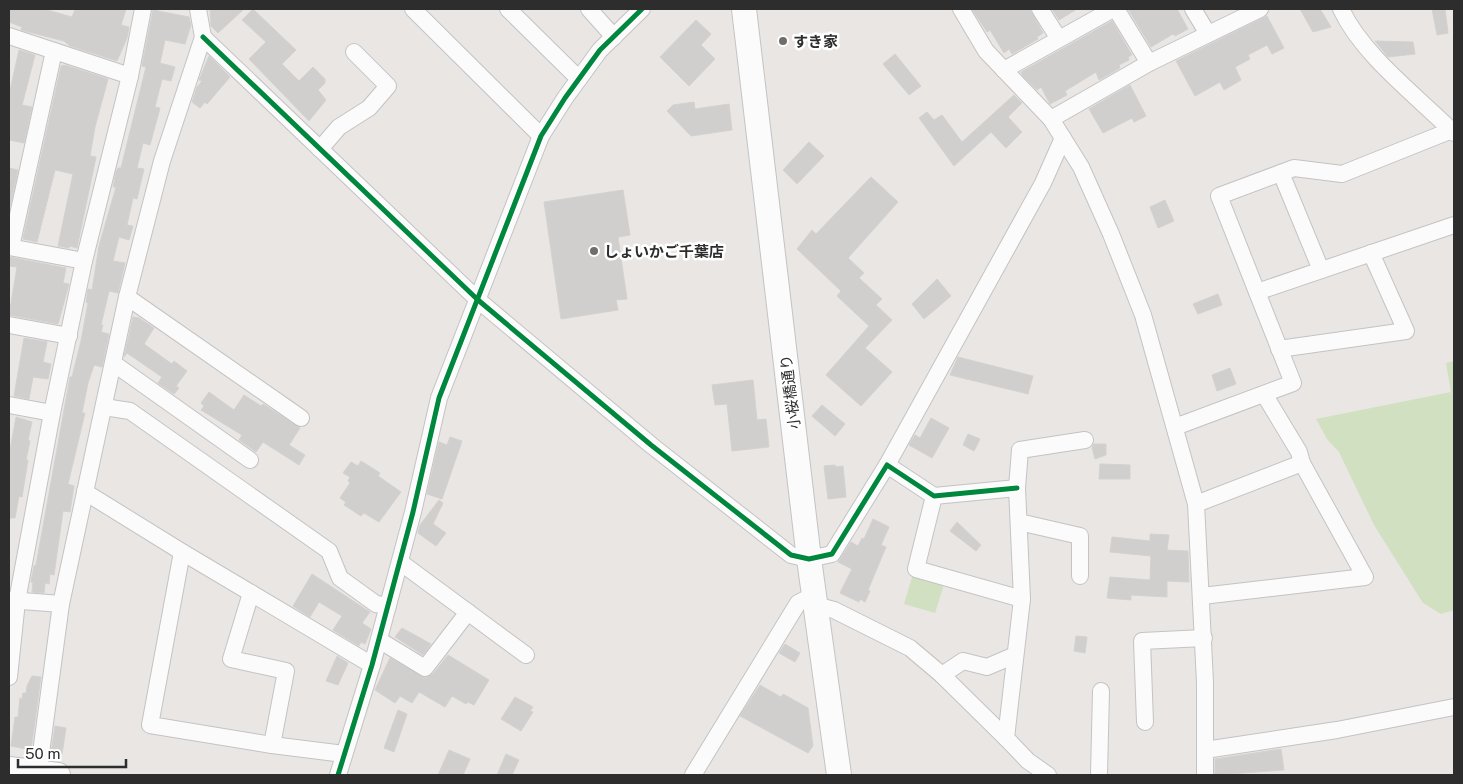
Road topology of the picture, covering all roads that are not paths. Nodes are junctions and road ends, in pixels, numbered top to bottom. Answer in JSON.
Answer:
{"nodes":[{"id":1,"x":143,"y":9,"type":"edge"},
{"id":2,"x":196,"y":9,"type":"edge"},
{"id":3,"x":413,"y":9,"type":"edge"},
{"id":4,"x":508,"y":9,"type":"edge"},
{"id":5,"x":589,"y":9,"type":"edge"},
{"id":6,"x":642,"y":9,"type":"edge"},
{"id":7,"x":744,"y":9,"type":"edge"},
{"id":8,"x":961,"y":9,"type":"edge"},
{"id":9,"x":1040,"y":9,"type":"edge"},
{"id":10,"x":1115,"y":9,"type":"edge"},
{"id":11,"x":1193,"y":9,"type":"edge"},
{"id":12,"x":1260,"y":9,"type":"edge"},
{"id":13,"x":1341,"y":9,"type":"edge"},
{"id":14,"x":1208,"y":34,"type":"junction"},
{"id":15,"x":9,"y":36,"type":"edge"},
{"id":16,"x":203,"y":37,"type":"junction"},
{"id":17,"x":614,"y":37,"type":"junction"},
{"id":18,"x":1059,"y":39,"type":"junction"},
{"id":19,"x":54,"y":51,"type":"junction"},
{"id":20,"x":354,"y":52,"type":"dead end"},
{"id":21,"x":1149,"y":63,"type":"junction"},
{"id":22,"x":1004,"y":70,"type":"junction"},
{"id":23,"x":130,"y":76,"type":"junction"},
{"id":24,"x":579,"y":79,"type":"junction"},
{"id":25,"x":1051,"y":120,"type":"junction"},
{"id":26,"x":1453,"y":132,"type":"edge"},
{"id":27,"x":541,"y":136,"type":"junction"},
{"id":28,"x":1063,"y":138,"type":"junction"},
{"id":29,"x":320,"y":149,"type":"junction"},
{"id":30,"x":1281,"y":173,"type":"junction"},
{"id":31,"x":1454,"y":225,"type":"edge"},
{"id":32,"x":10,"y":247,"type":"edge"},
{"id":33,"x":1372,"y":253,"type":"junction"},
{"id":34,"x":84,"y":262,"type":"junction"},
{"id":35,"x":1321,"y":270,"type":"junction"},
{"id":36,"x":1257,"y":292,"type":"junction"},
{"id":37,"x":127,"y":297,"type":"junction"},
{"id":38,"x":478,"y":300,"type":"junction"},
{"id":39,"x":9,"y":325,"type":"edge"},
{"id":40,"x":69,"y":336,"type":"junction"},
{"id":41,"x":1279,"y":349,"type":"junction"},
{"id":42,"x":113,"y":363,"type":"junction"},
{"id":43,"x":1264,"y":394,"type":"junction"},
{"id":44,"x":9,"y":405,"type":"edge"},
{"id":45,"x":104,"y":407,"type":"junction"},
{"id":46,"x":52,"y":413,"type":"junction"},
{"id":47,"x":300,"y":418,"type":"dead end"},
{"id":48,"x":1174,"y":427,"type":"junction"},
{"id":49,"x":1085,"y":440,"type":"dead end"},
{"id":50,"x":250,"y":460,"type":"dead end"},
{"id":51,"x":1302,"y":463,"type":"junction"},
{"id":52,"x":887,"y":465,"type":"junction"},
{"id":53,"x":1018,"y":488,"type":"junction"},
{"id":54,"x":85,"y":492,"type":"junction"},
{"id":55,"x":934,"y":496,"type":"junction"},
{"id":56,"x":1196,"y":504,"type":"junction"},
{"id":57,"x":1019,"y":522,"type":"junction"},
{"id":58,"x":182,"y":552,"type":"junction"},
{"id":59,"x":809,"y":559,"type":"junction"},
{"id":60,"x":400,"y":562,"type":"junction"},
{"id":61,"x":1080,"y":576,"type":"dead end"},
{"id":62,"x":250,"y":593,"type":"junction"},
{"id":63,"x":1202,"y":596,"type":"junction"},
{"id":64,"x":1022,"y":599,"type":"junction"},
{"id":65,"x":815,"y":600,"type":"junction"},
{"id":66,"x":13,"y":601,"type":"edge"},
{"id":67,"x":61,"y":604,"type":"junction"},
{"id":68,"x":388,"y":606,"type":"junction"},
{"id":69,"x":468,"y":612,"type":"junction"},
{"id":70,"x":1204,"y":638,"type":"junction"},
{"id":71,"x":379,"y":640,"type":"junction"},
{"id":72,"x":1015,"y":654,"type":"junction"},
{"id":73,"x":526,"y":655,"type":"dead end"},
{"id":74,"x":372,"y":665,"type":"junction"},
{"id":75,"x":942,"y":675,"type":"junction"},
{"id":76,"x":9,"y":677,"type":"edge"},
{"id":77,"x":1101,"y":691,"type":"dead end"},
{"id":78,"x":1454,"y":707,"type":"edge"},
{"id":79,"x":1145,"y":722,"type":"dead end"},
{"id":80,"x":1006,"y":738,"type":"junction"},
{"id":81,"x":272,"y":745,"type":"junction"},
{"id":82,"x":1206,"y":750,"type":"junction"},
{"id":83,"x":344,"y":754,"type":"junction"},
{"id":84,"x":9,"y":769,"type":"edge"},
{"id":85,"x":45,"y":775,"type":"edge"},
{"id":86,"x":338,"y":775,"type":"edge"},
{"id":87,"x":693,"y":775,"type":"edge"},
{"id":88,"x":839,"y":775,"type":"edge"},
{"id":89,"x":1048,"y":775,"type":"edge"},
{"id":90,"x":1099,"y":775,"type":"edge"},
{"id":91,"x":1205,"y":775,"type":"edge"}],
"edges":[{"from":1,"to":23,"type":"street"},
{"from":2,"to":16,"type":"street"},
{"from":3,"to":27,"type":"street"},
{"from":4,"to":24,"type":"street"},
{"from":5,"to":17,"type":"street"},
{"from":6,"to":17,"type":"street"},
{"from":7,"to":59,"type":"street","name":"小桜橋通り"},
{"from":8,"to":22,"type":"street"},
{"from":9,"to":18,"type":"street"},
{"from":10,"to":18,"type":"street"},
{"from":10,"to":21,"type":"street"},
{"from":11,"to":14,"type":"street"},
{"from":12,"to":14,"type":"street"},
{"from":13,"to":26,"type":"street"},
{"from":14,"to":21,"type":"street"},
{"from":15,"to":19,"type":"street"},
{"from":16,"to":29,"type":"street"},
{"from":16,"to":37,"type":"street"},
{"from":17,"to":24,"type":"street"},
{"from":18,"to":22,"type":"street"},
{"from":19,"to":23,"type":"street"},
{"from":19,"to":32,"type":"street"},
{"from":20,"to":29,"type":"street"},
{"from":21,"to":25,"type":"street"},
{"from":22,"to":25,"type":"street"},
{"from":23,"to":34,"type":"street"},
{"from":24,"to":27,"type":"street"},
{"from":25,"to":28,"type":"street"},
{"from":26,"to":30,"type":"street"},
{"from":27,"to":38,"type":"street"},
{"from":28,"to":48,"type":"street"},
{"from":28,"to":52,"type":"street"},
{"from":29,"to":38,"type":"street"},
{"from":30,"to":35,"type":"street"},
{"from":30,"to":36,"type":"street"},
{"from":31,"to":33,"type":"street"},
{"from":32,"to":34,"type":"street"},
{"from":33,"to":35,"type":"street"},
{"from":33,"to":41,"type":"street"},
{"from":34,"to":40,"type":"street"},
{"from":35,"to":36,"type":"street"},
{"from":36,"to":41,"type":"street"},
{"from":37,"to":42,"type":"street"},
{"from":37,"to":47,"type":"street"},
{"from":38,"to":59,"type":"street"},
{"from":38,"to":60,"type":"street"},
{"from":39,"to":40,"type":"street"},
{"from":40,"to":46,"type":"street"},
{"from":41,"to":43,"type":"street"},
{"from":42,"to":45,"type":"street"},
{"from":42,"to":50,"type":"street"},
{"from":43,"to":48,"type":"street"},
{"from":43,"to":51,"type":"street"},
{"from":44,"to":46,"type":"street"},
{"from":45,"to":54,"type":"street"},
{"from":45,"to":68,"type":"street"},
{"from":46,"to":66,"type":"street"},
{"from":48,"to":56,"type":"street"},
{"from":49,"to":53,"type":"street"},
{"from":51,"to":56,"type":"street"},
{"from":51,"to":63,"type":"street"},
{"from":52,"to":55,"type":"street"},
{"from":52,"to":59,"type":"street"},
{"from":53,"to":55,"type":"street"},
{"from":53,"to":57,"type":"street"},
{"from":54,"to":58,"type":"street"},
{"from":54,"to":67,"type":"street"},
{"from":55,"to":64,"type":"street"},
{"from":56,"to":63,"type":"street"},
{"from":57,"to":61,"type":"street"},
{"from":57,"to":64,"type":"street"},
{"from":58,"to":62,"type":"street"},
{"from":58,"to":81,"type":"street"},
{"from":59,"to":65,"type":"street","name":"小桜橋通り"},
{"from":60,"to":68,"type":"street"},
{"from":60,"to":69,"type":"street"},
{"from":62,"to":74,"type":"street"},
{"from":62,"to":81,"type":"street"},
{"from":63,"to":70,"type":"street"},
{"from":64,"to":72,"type":"street"},
{"from":65,"to":75,"type":"street"},
{"from":65,"to":87,"type":"street"},
{"from":65,"to":88,"type":"street","name":"小桜橋通り"},
{"from":66,"to":67,"type":"street"},
{"from":66,"to":76,"type":"street"},
{"from":67,"to":85,"type":"street"},
{"from":68,"to":71,"type":"street"},
{"from":69,"to":71,"type":"street"},
{"from":69,"to":73,"type":"street"},
{"from":70,"to":79,"type":"street"},
{"from":70,"to":82,"type":"street"},
{"from":71,"to":74,"type":"street"},
{"from":72,"to":75,"type":"street"},
{"from":72,"to":80,"type":"street"},
{"from":74,"to":83,"type":"street"},
{"from":75,"to":80,"type":"street"},
{"from":77,"to":90,"type":"street"},
{"from":78,"to":82,"type":"street"},
{"from":80,"to":89,"type":"street"},
{"from":81,"to":83,"type":"street"},
{"from":82,"to":91,"type":"street"},
{"from":83,"to":86,"type":"street"},
{"from":84,"to":85,"type":"street"}]}
